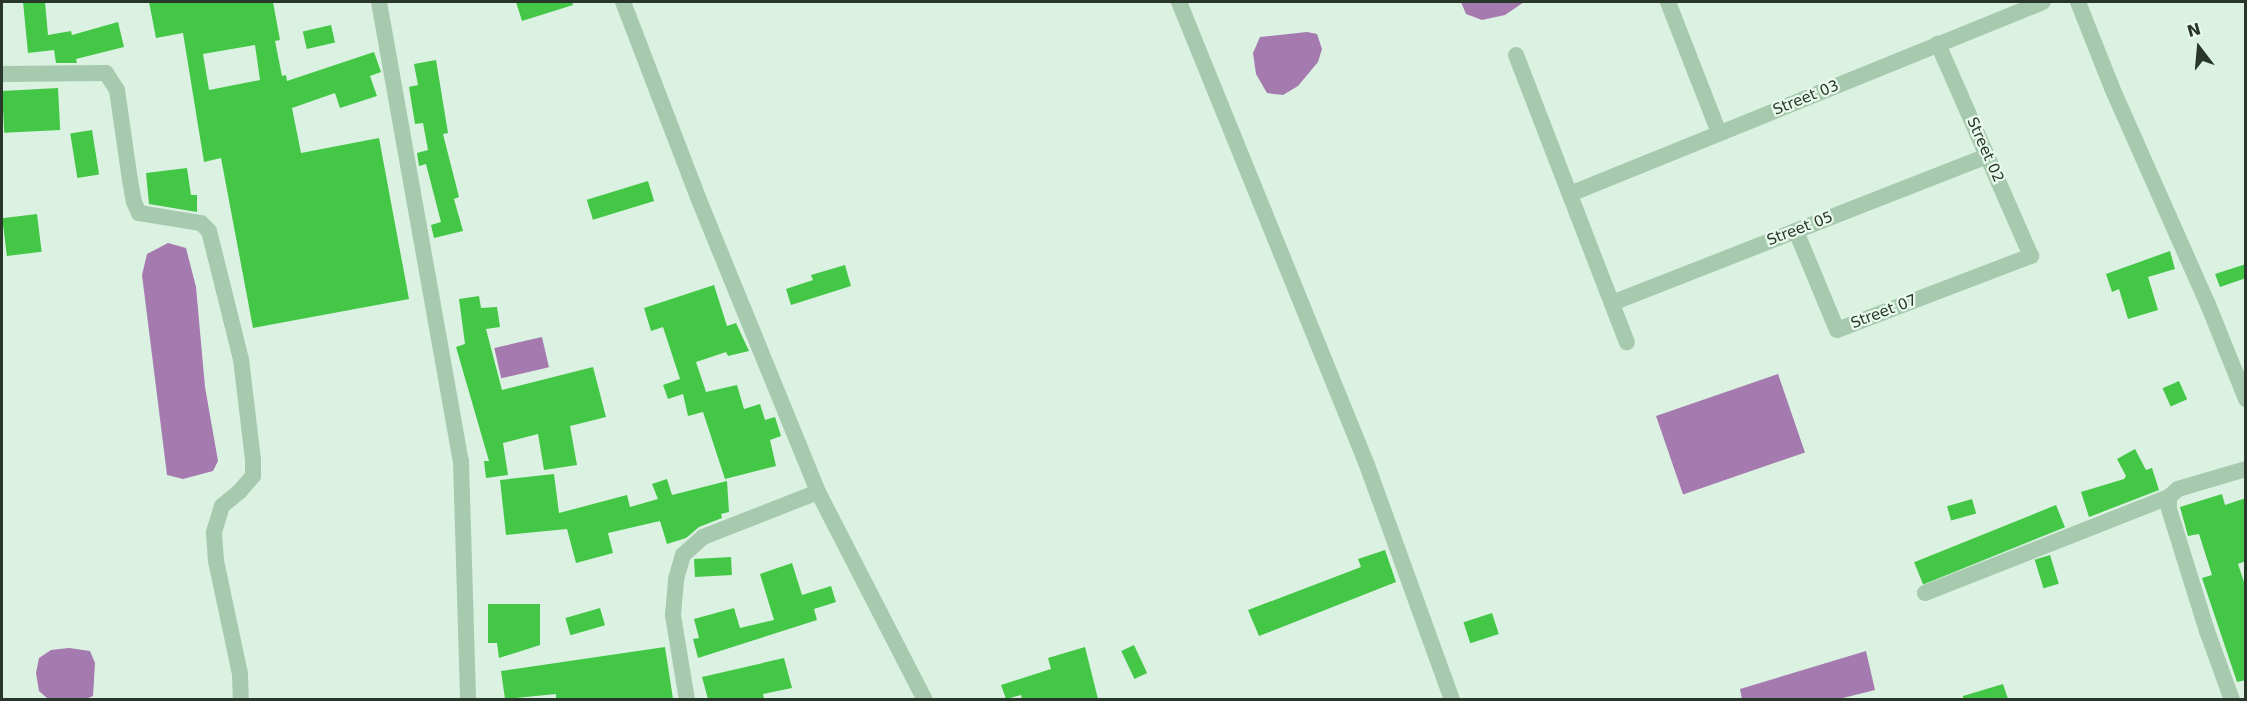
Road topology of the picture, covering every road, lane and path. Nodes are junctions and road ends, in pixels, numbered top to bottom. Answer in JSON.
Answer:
{"nodes":[{"id":1,"x":379,"y":2,"type":"edge"},
{"id":2,"x":623,"y":2,"type":"edge"},
{"id":3,"x":1179,"y":2,"type":"edge"},
{"id":4,"x":1668,"y":2,"type":"edge"},
{"id":5,"x":2043,"y":2,"type":"edge"},
{"id":6,"x":2078,"y":2,"type":"edge"},
{"id":7,"x":1938,"y":44,"type":"junction"},
{"id":8,"x":1516,"y":56,"type":"dead end"},
{"id":9,"x":2,"y":74,"type":"edge"},
{"id":10,"x":1719,"y":133,"type":"junction"},
{"id":11,"x":1987,"y":156,"type":"junction"},
{"id":12,"x":1570,"y":194,"type":"junction"},
{"id":13,"x":1796,"y":231,"type":"junction"},
{"id":14,"x":2031,"y":256,"type":"joint"},
{"id":15,"x":1612,"y":303,"type":"junction"},
{"id":16,"x":1627,"y":342,"type":"dead end"},
{"id":17,"x":2246,"y":399,"type":"edge"},
{"id":18,"x":2246,"y":469,"type":"edge"},
{"id":19,"x":818,"y":492,"type":"junction"},
{"id":20,"x":2169,"y":497,"type":"junction"},
{"id":21,"x":1925,"y":593,"type":"dead end"},
{"id":22,"x":242,"y":699,"type":"edge"},
{"id":23,"x":468,"y":699,"type":"edge"},
{"id":24,"x":687,"y":699,"type":"edge"},
{"id":25,"x":925,"y":699,"type":"edge"},
{"id":26,"x":1452,"y":699,"type":"edge"},
{"id":27,"x":2232,"y":699,"type":"edge"}],
"edges":[{"from":1,"to":23,"type":"street"},
{"from":2,"to":19,"type":"street"},
{"from":3,"to":26,"type":"street"},
{"from":4,"to":10,"type":"street"},
{"from":5,"to":7,"type":"street","name":"Street 03"},
{"from":6,"to":17,"type":"street"},
{"from":7,"to":10,"type":"street","name":"Street 03"},
{"from":7,"to":11,"type":"street","name":"Street 02"},
{"from":8,"to":12,"type":"street"},
{"from":9,"to":22,"type":"street"},
{"from":10,"to":12,"type":"street","name":"Street 03"},
{"from":11,"to":13,"type":"street","name":"Street 05"},
{"from":11,"to":14,"type":"street","name":"Street 02"},
{"from":12,"to":15,"type":"street"},
{"from":13,"to":14,"type":"street","name":"Street 07"},
{"from":13,"to":15,"type":"street","name":"Street 05"},
{"from":15,"to":16,"type":"street"},
{"from":18,"to":20,"type":"street"},
{"from":19,"to":24,"type":"street"},
{"from":19,"to":25,"type":"street"},
{"from":20,"to":21,"type":"street"},
{"from":20,"to":27,"type":"street"}]}
